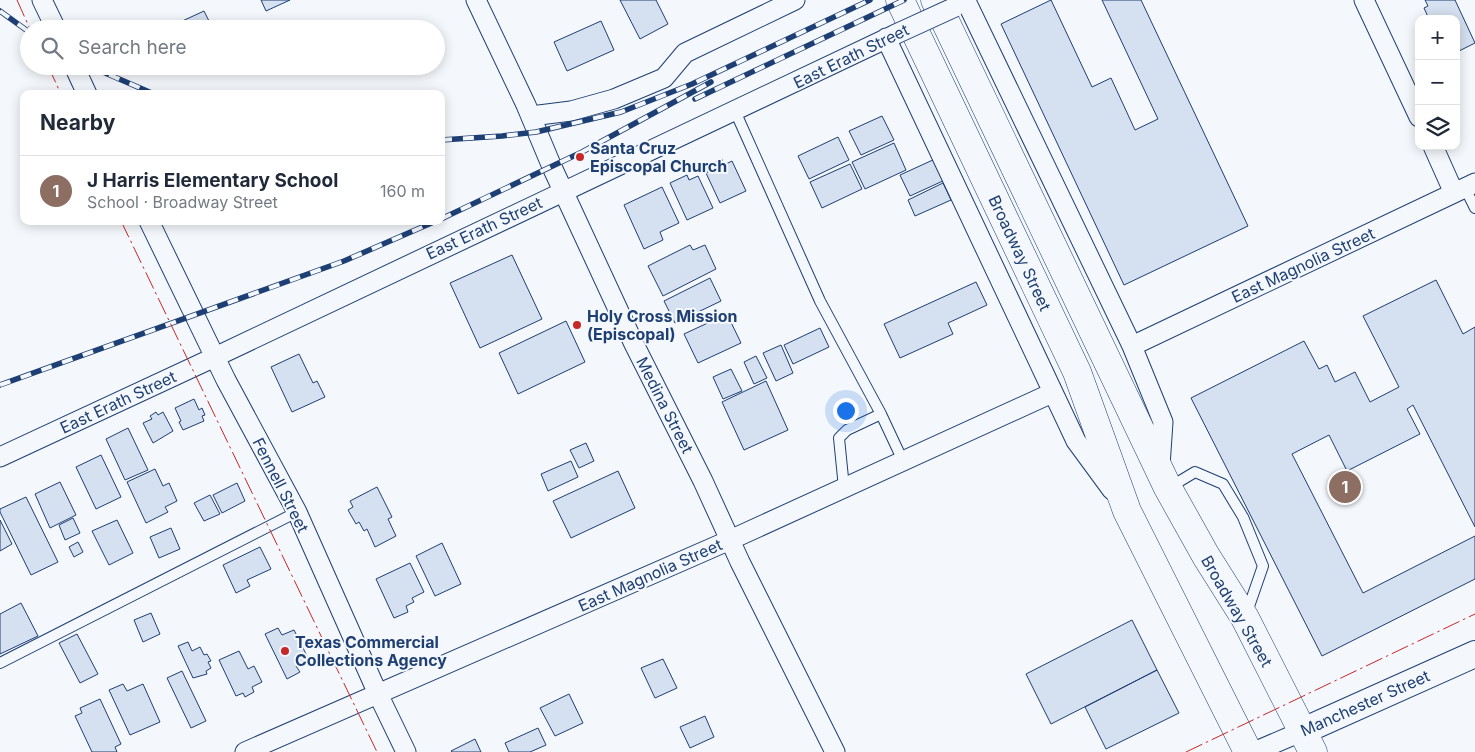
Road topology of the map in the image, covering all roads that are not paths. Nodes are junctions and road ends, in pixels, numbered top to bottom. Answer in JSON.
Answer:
{"nodes":[{"id":1,"x":42,"y":0,"type":"edge"},
{"id":2,"x":476,"y":0,"type":"edge"},
{"id":3,"x":795,"y":0,"type":"edge"},
{"id":4,"x":900,"y":0,"type":"edge"},
{"id":5,"x":1364,"y":0,"type":"edge"},
{"id":6,"x":956,"y":2,"type":"edge"},
{"id":7,"x":52,"y":20,"type":"edge"},
{"id":8,"x":891,"y":36,"type":"junction"},
{"id":9,"x":78,"y":75,"type":"edge"},
{"id":10,"x":85,"y":90,"type":"edge"},
{"id":11,"x":1415,"y":108,"type":"edge"},
{"id":12,"x":735,"y":111,"type":"junction"},
{"id":13,"x":531,"y":116,"type":"junction"},
{"id":14,"x":1436,"y":150,"type":"edge"},
{"id":15,"x":1465,"y":188,"type":"edge"},
{"id":16,"x":563,"y":191,"type":"junction"},
{"id":17,"x":1475,"y":208,"type":"edge"},
{"id":18,"x":151,"y":225,"type":"edge"},
{"id":19,"x":1132,"y":346,"type":"junction"},
{"id":20,"x":215,"y":357,"type":"junction"},
{"id":21,"x":1052,"y":392,"type":"junction"},
{"id":22,"x":881,"y":414,"type":"junction"},
{"id":23,"x":0,"y":457,"type":"edge"},
{"id":24,"x":903,"y":461,"type":"junction"},
{"id":25,"x":1164,"y":479,"type":"junction"},
{"id":26,"x":844,"y":488,"type":"junction"},
{"id":27,"x":1127,"y":511,"type":"junction"},
{"id":28,"x":296,"y":512,"type":"junction"},
{"id":29,"x":730,"y":540,"type":"junction"},
{"id":30,"x":1245,"y":618,"type":"junction"},
{"id":31,"x":1475,"y":654,"type":"edge"},
{"id":32,"x":0,"y":663,"type":"edge"},
{"id":33,"x":378,"y":694,"type":"junction"},
{"id":34,"x":1308,"y":742,"type":"edge"},
{"id":35,"x":245,"y":752,"type":"edge"},
{"id":36,"x":406,"y":752,"type":"edge"},
{"id":37,"x":835,"y":752,"type":"edge"},
{"id":38,"x":1248,"y":752,"type":"edge"},
{"id":39,"x":1254,"y":752,"type":"edge"}],
"edges":[{"from":1,"to":7,"type":"street"},
{"from":2,"to":13,"type":"street","name":"Medina Street"},
{"from":3,"to":13,"type":"street"},
{"from":4,"to":27,"type":"main road","name":"Broadway Street"},
{"from":5,"to":11,"type":"street"},
{"from":6,"to":8,"type":"street","name":"East Erath Street","bridge":true},
{"from":6,"to":19,"type":"street"},
{"from":6,"to":25,"type":"main road","name":"Broadway Street"},
{"from":8,"to":12,"type":"street","name":"East Erath Street"},
{"from":8,"to":21,"type":"street","name":"Broadway Street"},
{"from":9,"to":10,"type":"street"},
{"from":12,"to":16,"type":"street","name":"East Erath Street"},
{"from":12,"to":22,"type":"lane"},
{"from":13,"to":16,"type":"street","name":"Medina Street"},
{"from":14,"to":15,"type":"street"},
{"from":15,"to":17,"type":"lane"},
{"from":15,"to":19,"type":"street","name":"East Magnolia Street"},
{"from":16,"to":20,"type":"street","name":"East Erath Street"},
{"from":16,"to":29,"type":"street","name":"Medina Street"},
{"from":18,"to":20,"type":"street","name":"Fennell Street"},
{"from":19,"to":25,"type":"street"},
{"from":20,"to":23,"type":"street","name":"East Erath Street"},
{"from":20,"to":28,"type":"street","name":"Fennell Street"},
{"from":21,"to":24,"type":"street","name":"East Magnolia Street"},
{"from":21,"to":27,"type":"street","name":"Broadway Street"},
{"from":22,"to":24,"type":"lane"},
{"from":22,"to":26,"type":"lane"},
{"from":24,"to":26,"type":"street","name":"East Magnolia Street"},
{"from":25,"to":30,"type":"main road","name":"Broadway Street"},
{"from":25,"to":30,"type":"lane"},
{"from":26,"to":29,"type":"street","name":"East Magnolia Street"},
{"from":27,"to":38,"type":"main road","name":"Broadway Street"},
{"from":28,"to":32,"type":"lane"},
{"from":28,"to":33,"type":"street","name":"Fennell Street"},
{"from":29,"to":33,"type":"street","name":"East Magnolia Street"},
{"from":29,"to":37,"type":"street","name":"Medina Street"},
{"from":30,"to":34,"type":"main road","name":"Broadway Street"},
{"from":31,"to":34,"type":"street","name":"Manchester Street"},
{"from":33,"to":35,"type":"street","name":"East Magnolia Street"},
{"from":33,"to":36,"type":"street","name":"Fennell Street"},
{"from":34,"to":39,"type":"street","name":"Manchester Street"}]}
